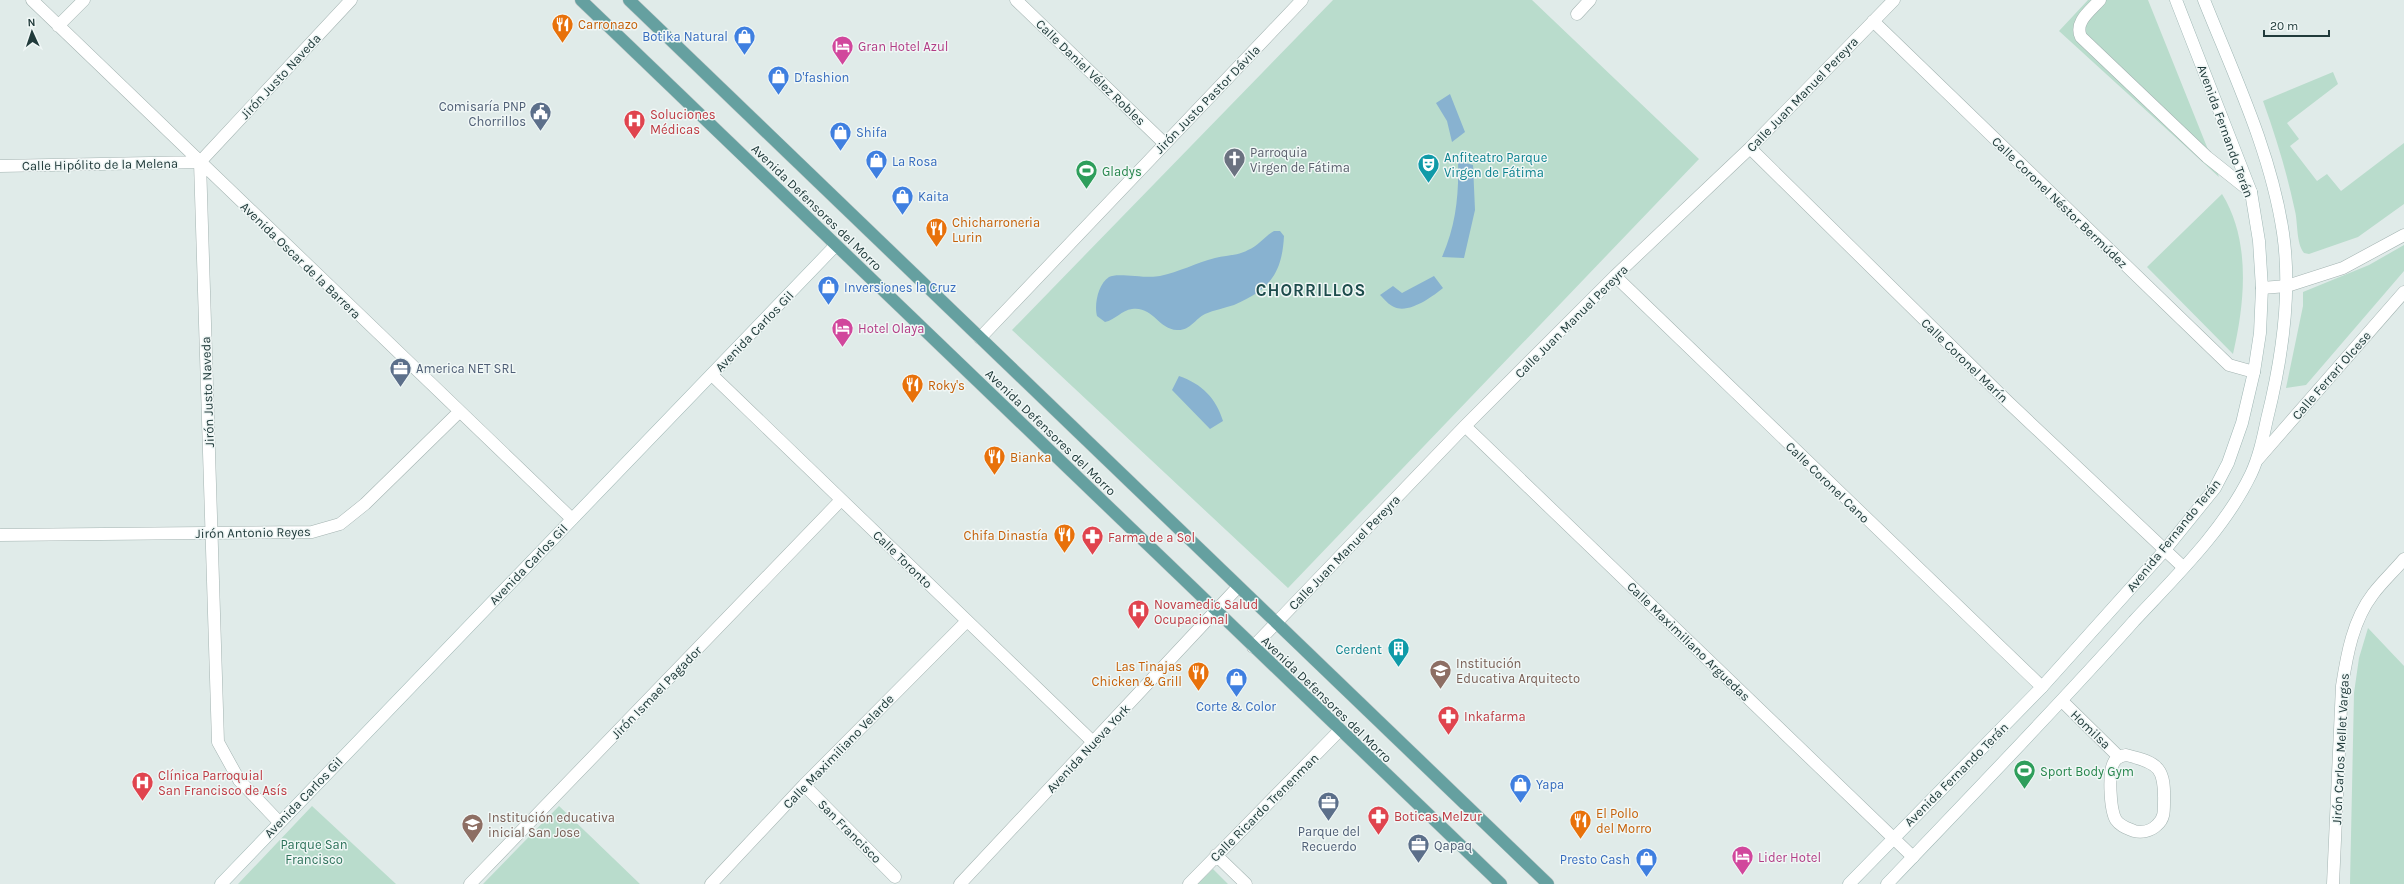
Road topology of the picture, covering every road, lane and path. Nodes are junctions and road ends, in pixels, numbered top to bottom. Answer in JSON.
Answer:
{"nodes":[{"id":1,"x":32,"y":0,"type":"edge"},
{"id":2,"x":84,"y":0,"type":"edge"},
{"id":3,"x":350,"y":0,"type":"edge"},
{"id":4,"x":581,"y":0,"type":"edge"},
{"id":5,"x":629,"y":0,"type":"edge"},
{"id":6,"x":1016,"y":0,"type":"edge"},
{"id":7,"x":1302,"y":0,"type":"edge"},
{"id":8,"x":1590,"y":0,"type":"edge"},
{"id":9,"x":1894,"y":0,"type":"edge"},
{"id":10,"x":2100,"y":0,"type":"edge"},
{"id":11,"x":2176,"y":0,"type":"edge"},
{"id":12,"x":2204,"y":0,"type":"edge"},
{"id":13,"x":1577,"y":14,"type":"dead end"},
{"id":14,"x":1873,"y":22,"type":"junction"},
{"id":15,"x":58,"y":26,"type":"junction"},
{"id":16,"x":1165,"y":144,"type":"junction"},
{"id":17,"x":1750,"y":148,"type":"junction"},
{"id":18,"x":200,"y":162,"type":"junction"},
{"id":19,"x":0,"y":166,"type":"edge"},
{"id":20,"x":2251,"y":192,"type":"junction"},
{"id":21,"x":2404,"y":235,"type":"edge"},
{"id":22,"x":836,"y":245,"type":"junction"},
{"id":23,"x":1615,"y":276,"type":"junction"},
{"id":24,"x":2287,"y":286,"type":"junction"},
{"id":25,"x":2262,"y":288,"type":"junction"},
{"id":26,"x":2404,"y":292,"type":"edge"},
{"id":27,"x":980,"y":338,"type":"junction"},
{"id":28,"x":2254,"y":372,"type":"junction"},
{"id":29,"x":712,"y":375,"type":"junction"},
{"id":30,"x":460,"y":412,"type":"junction"},
{"id":31,"x":1464,"y":426,"type":"junction"},
{"id":32,"x":2258,"y":459,"type":"junction"},
{"id":33,"x":841,"y":500,"type":"junction"},
{"id":34,"x":572,"y":519,"type":"junction"},
{"id":35,"x":212,"y":534,"type":"junction"},
{"id":36,"x":0,"y":535,"type":"edge"},
{"id":37,"x":2164,"y":550,"type":"junction"},
{"id":38,"x":2404,"y":559,"type":"edge"},
{"id":39,"x":2183,"y":568,"type":"junction"},
{"id":40,"x":1238,"y":586,"type":"junction"},
{"id":41,"x":1215,"y":610,"type":"junction"},
{"id":42,"x":967,"y":621,"type":"junction"},
{"id":43,"x":1275,"y":623,"type":"junction"},
{"id":44,"x":1253,"y":647,"type":"junction"},
{"id":45,"x":2042,"y":687,"type":"junction"},
{"id":46,"x":2062,"y":701,"type":"junction"},
{"id":47,"x":1340,"y":730,"type":"junction"},
{"id":48,"x":1094,"y":743,"type":"junction"},
{"id":49,"x":2119,"y":757,"type":"junction"},
{"id":50,"x":804,"y":785,"type":"junction"},
{"id":51,"x":279,"y":822,"type":"junction"},
{"id":52,"x":1893,"y":838,"type":"junction"},
{"id":53,"x":1216,"y":855,"type":"junction"},
{"id":54,"x":1913,"y":857,"type":"junction"},
{"id":55,"x":895,"y":877,"type":"dead end"},
{"id":56,"x":221,"y":884,"type":"edge"},
{"id":57,"x":470,"y":884,"type":"edge"},
{"id":58,"x":711,"y":884,"type":"edge"},
{"id":59,"x":960,"y":884,"type":"edge"},
{"id":60,"x":1189,"y":884,"type":"edge"},
{"id":61,"x":1246,"y":884,"type":"edge"},
{"id":62,"x":1501,"y":884,"type":"edge"},
{"id":63,"x":1548,"y":884,"type":"edge"},
{"id":64,"x":1849,"y":884,"type":"edge"},
{"id":65,"x":1887,"y":884,"type":"edge"},
{"id":66,"x":2333,"y":884,"type":"edge"}],
"edges":[{"from":1,"to":15,"type":"street","name":"Avenida Oscar de la Barrera"},
{"from":2,"to":15,"type":"street"},
{"from":3,"to":18,"type":"street","name":"Jirón Justo Naveda"},
{"from":4,"to":22,"type":"main road","name":"Avenida Defensores del Morro"},
{"from":5,"to":27,"type":"main road","name":"Avenida Defensores del Morro"},
{"from":6,"to":16,"type":"street","name":"Calle Daniel Vélez Robles"},
{"from":7,"to":16,"type":"street","name":"Jirón Justo Pastor Dávila"},
{"from":8,"to":13,"type":"street"},
{"from":9,"to":14,"type":"street","name":"Calle Juan Manuel Pereyra"},
{"from":10,"to":20,"type":"street"},
{"from":11,"to":20,"type":"street","name":"Avenida Fernando Terán"},
{"from":12,"to":24,"type":"street","name":"Avenida Fernando Terán"},
{"from":14,"to":17,"type":"street","name":"Calle Juan Manuel Pereyra"},
{"from":14,"to":28,"type":"street","name":"Calle Coronel Néstor Bermúdez"},
{"from":15,"to":18,"type":"street","name":"Avenida Oscar de la Barrera"},
{"from":16,"to":27,"type":"street","name":"Jirón Justo Pastor Dávila"},
{"from":17,"to":23,"type":"street","name":"Calle Juan Manuel Pereyra"},
{"from":17,"to":37,"type":"street","name":"Calle Coronel Marín"},
{"from":18,"to":19,"type":"street","name":"Calle Hipólito de la Melena"},
{"from":18,"to":30,"type":"street","name":"Avenida Oscar de la Barrera"},
{"from":18,"to":35,"type":"street","name":"Jirón Justo Naveda"},
{"from":20,"to":25,"type":"street","name":"Avenida Fernando Terán"},
{"from":21,"to":24,"type":"street"},
{"from":22,"to":29,"type":"street","name":"Avenida Carlos Gil"},
{"from":22,"to":41,"type":"main road","name":"Avenida Defensores del Morro"},
{"from":23,"to":31,"type":"street","name":"Calle Juan Manuel Pereyra"},
{"from":23,"to":45,"type":"street","name":"Calle Coronel Cano"},
{"from":24,"to":25,"type":"street"},
{"from":24,"to":32,"type":"street","name":"Avenida Fernando Terán"},
{"from":25,"to":28,"type":"street","name":"Avenida Fernando Terán"},
{"from":26,"to":32,"type":"street","name":"Calle Ferrari Olcese"},
{"from":27,"to":40,"type":"main road","name":"Avenida Defensores del Morro"},
{"from":28,"to":37,"type":"street","name":"Avenida Fernando Terán"},
{"from":29,"to":33,"type":"street","name":"Calle Toronto"},
{"from":29,"to":34,"type":"street","name":"Avenida Carlos Gil"},
{"from":30,"to":34,"type":"street","name":"Avenida Oscar de la Barrera"},
{"from":30,"to":35,"type":"street","name":"Jirón Antonio Reyes"},
{"from":31,"to":43,"type":"street","name":"Calle Juan Manuel Pereyra"},
{"from":31,"to":52,"type":"street","name":"Calle Maximiliano Arguedas"},
{"from":32,"to":39,"type":"street","name":"Avenida Fernando Terán"},
{"from":33,"to":42,"type":"street","name":"Calle Toronto"},
{"from":33,"to":57,"type":"street","name":"Jirón Ismael Pagador"},
{"from":34,"to":51,"type":"street","name":"Avenida Carlos Gil"},
{"from":35,"to":36,"type":"street","name":"Jirón Antonio Reyes"},
{"from":35,"to":51,"type":"street","name":"Jirón Justo Naveda"},
{"from":37,"to":39,"type":"street","name":"Calle Coronel Marín"},
{"from":37,"to":45,"type":"street","name":"Avenida Fernando Terán"},
{"from":38,"to":66,"type":"street","name":"Jirón Carlos Mellet Vargas"},
{"from":39,"to":46,"type":"street","name":"Avenida Fernando Terán"},
{"from":40,"to":41,"type":"street","name":"Avenida Nueva York"},
{"from":40,"to":43,"type":"main road","name":"Avenida Defensores del Morro"},
{"from":41,"to":44,"type":"main road","name":"Avenida Defensores del Morro"},
{"from":41,"to":48,"type":"street","name":"Avenida Nueva York"},
{"from":42,"to":48,"type":"street","name":"Calle Toronto"},
{"from":42,"to":50,"type":"street","name":"Calle Maximiliano Velarde"},
{"from":43,"to":44,"type":"street","name":"Calle Juan Manuel Pereyra"},
{"from":43,"to":63,"type":"main road","name":"Avenida Defensores del Morro"},
{"from":44,"to":47,"type":"main road","name":"Avenida Defensores del Morro"},
{"from":45,"to":52,"type":"street","name":"Avenida Fernando Terán"},
{"from":46,"to":49,"type":"street","name":"Homilsa"},
{"from":46,"to":54,"type":"street","name":"Avenida Fernando Terán"},
{"from":47,"to":53,"type":"street","name":"Calle Ricardo Trenenman"},
{"from":47,"to":62,"type":"main road","name":"Avenida Defensores del Morro"},
{"from":48,"to":59,"type":"street","name":"Avenida Nueva York"},
{"from":49,"to":49,"type":"street","name":"Homilsa"},
{"from":50,"to":55,"type":"street","name":"San Francisco"},
{"from":50,"to":58,"type":"street","name":"Calle Maximiliano Velarde"},
{"from":51,"to":56,"type":"street","name":"Avenida Carlos Gil"},
{"from":52,"to":54,"type":"street","name":"Calle Maximiliano Arguedas"},
{"from":52,"to":64,"type":"street","name":"Avenida Fernando Terán"},
{"from":53,"to":60,"type":"street","name":"Calle Ricardo Trenenman"},
{"from":53,"to":61,"type":"street"},
{"from":54,"to":65,"type":"street","name":"Avenida Fernando Terán"}]}
